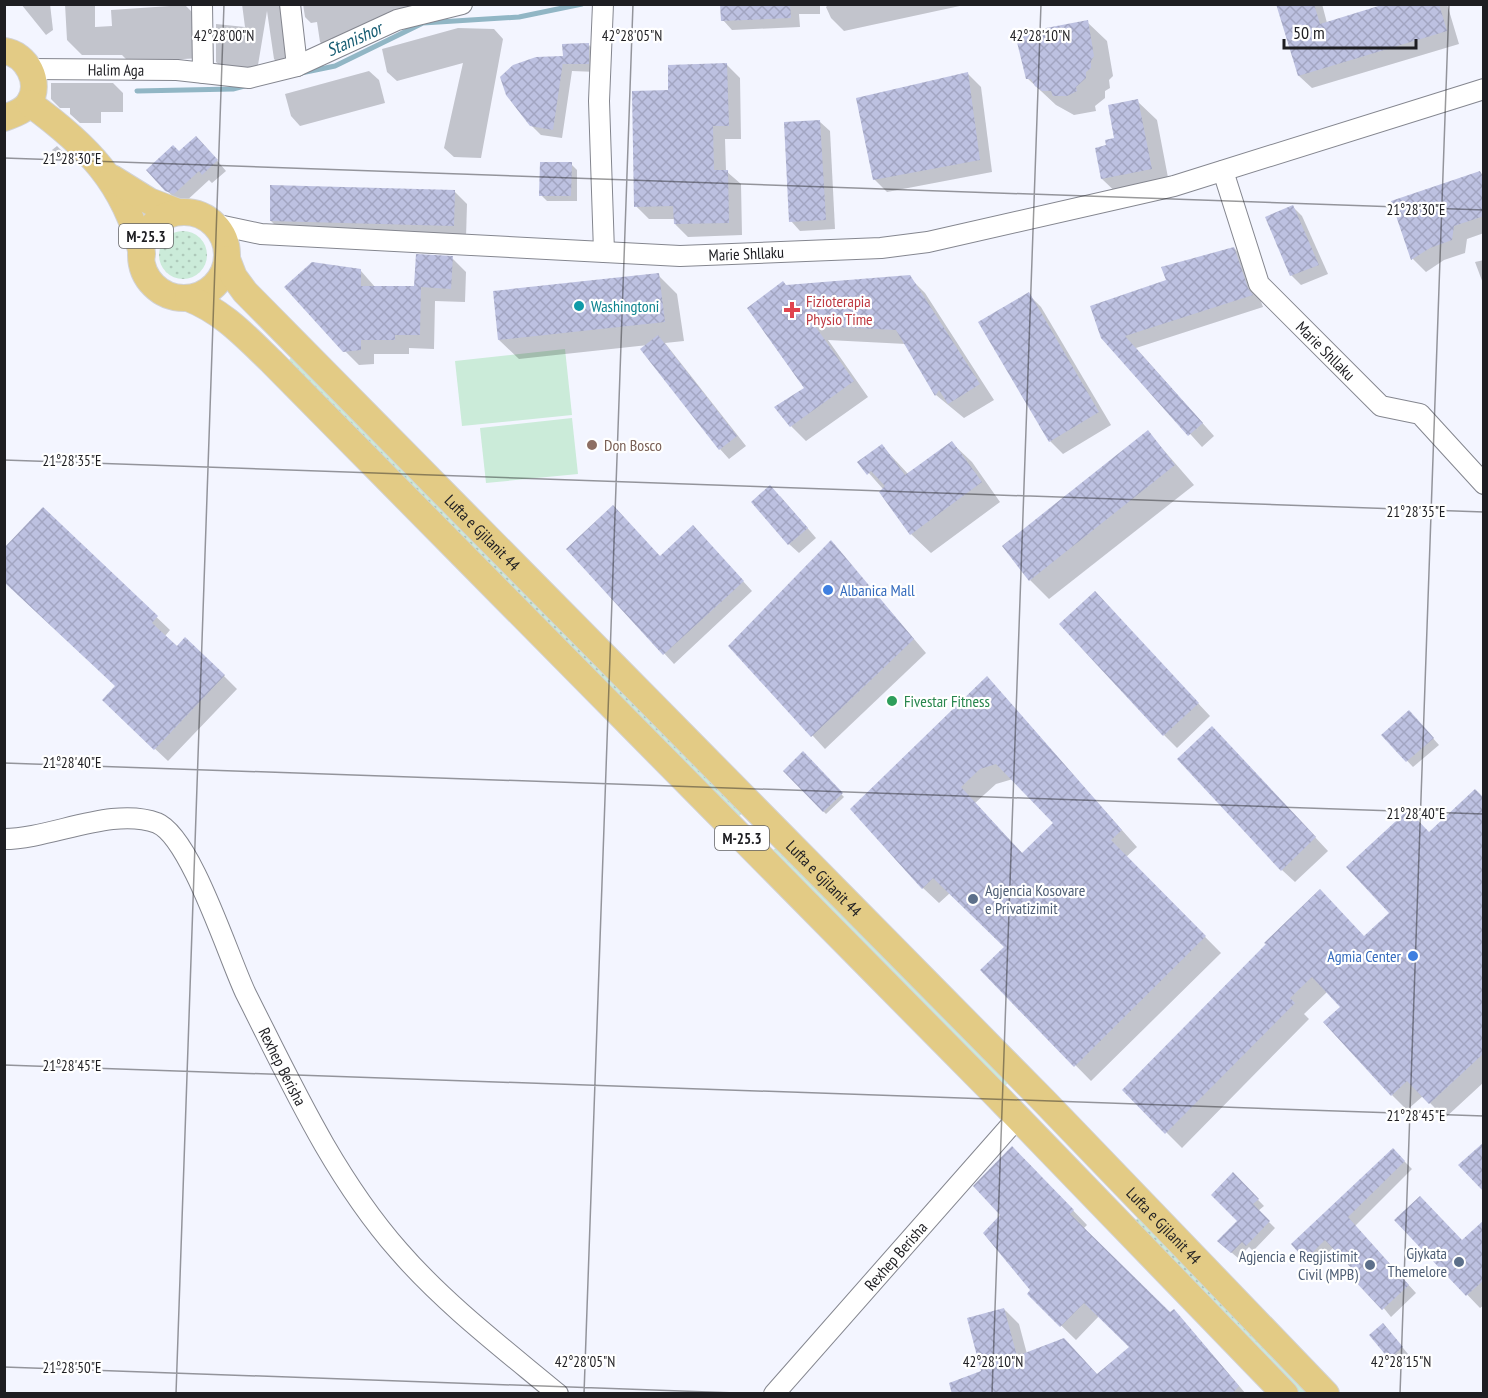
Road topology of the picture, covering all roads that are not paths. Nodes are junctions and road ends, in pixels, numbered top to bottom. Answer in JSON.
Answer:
{"nodes":[{"id":1,"x":202,"y":4,"type":"edge"},
{"id":2,"x":291,"y":4,"type":"edge"},
{"id":3,"x":462,"y":4,"type":"edge"},
{"id":4,"x":601,"y":8,"type":"edge"},
{"id":5,"x":396,"y":12,"type":"edge"},
{"id":6,"x":6,"y":50,"type":"edge"},
{"id":7,"x":297,"y":66,"type":"junction"},
{"id":8,"x":29,"y":69,"type":"junction"},
{"id":9,"x":203,"y":73,"type":"junction"},
{"id":10,"x":1484,"y":89,"type":"edge"},
{"id":11,"x":29,"y":103,"type":"junction"},
{"id":12,"x":4,"y":118,"type":"edge"},
{"id":13,"x":1223,"y":171,"type":"junction"},
{"id":14,"x":109,"y":176,"type":"junction"},
{"id":15,"x":178,"y":213,"type":"junction"},
{"id":16,"x":214,"y":224,"type":"junction"},
{"id":17,"x":261,"y":234,"type":"junction"},
{"id":18,"x":604,"y":252,"type":"junction"},
{"id":19,"x":142,"y":255,"type":"junction"},
{"id":20,"x":227,"y":256,"type":"junction"},
{"id":21,"x":188,"y":298,"type":"junction"},
{"id":22,"x":1484,"y":484,"type":"edge"},
{"id":23,"x":4,"y":839,"type":"edge"},
{"id":24,"x":1018,"y":1117,"type":"junction"},
{"id":25,"x":558,"y":1394,"type":"edge"},
{"id":26,"x":774,"y":1394,"type":"edge"},
{"id":27,"x":1285,"y":1394,"type":"edge"},
{"id":28,"x":1326,"y":1394,"type":"edge"}],
"edges":[{"from":1,"to":9,"type":"street"},
{"from":2,"to":7,"type":"street"},
{"from":3,"to":5,"type":"street","name":"Halim Aga"},
{"from":4,"to":18,"type":"street"},
{"from":5,"to":7,"type":"street","name":"Halim Aga"},
{"from":6,"to":8,"type":"main road"},
{"from":7,"to":9,"type":"street","name":"Halim Aga"},
{"from":8,"to":9,"type":"street","name":"Halim Aga"},
{"from":8,"to":11,"type":"main road"},
{"from":10,"to":13,"type":"street","name":"Marie Shllaku"},
{"from":11,"to":12,"type":"main road"},
{"from":11,"to":14,"type":"main road","number":"M-25.3"},
{"from":13,"to":18,"type":"street","name":"Marie Shllaku"},
{"from":13,"to":22,"type":"street","name":"Marie Shllaku"},
{"from":14,"to":15,"type":"main road","number":"M-25.3"},
{"from":14,"to":19,"type":"main road","number":"M-25.3"},
{"from":15,"to":16,"type":"main road","number":"M-25.3"},
{"from":15,"to":19,"type":"main road","number":"M-25.3"},
{"from":16,"to":17,"type":"street","name":"Marie Shllaku"},
{"from":16,"to":20,"type":"main road","number":"M-25.3"},
{"from":17,"to":18,"type":"street","name":"Marie Shllaku"},
{"from":17,"to":20,"type":"street","name":"Marie Shllaku"},
{"from":19,"to":21,"type":"main road","number":"M-25.3"},
{"from":20,"to":21,"type":"main road"},
{"from":20,"to":28,"type":"main road","name":"Lufta e Gjilanit 44","number":"M-25.3"},
{"from":21,"to":24,"type":"main road","name":"Lufta e Gjilanit 44","number":"M-25.3"},
{"from":23,"to":25,"type":"street","name":"Rexhep Berisha"},
{"from":24,"to":26,"type":"street","name":"Rexhep Berisha"},
{"from":24,"to":27,"type":"main road","name":"Lufta e Gjilanit 44","number":"M-25.3"}]}
